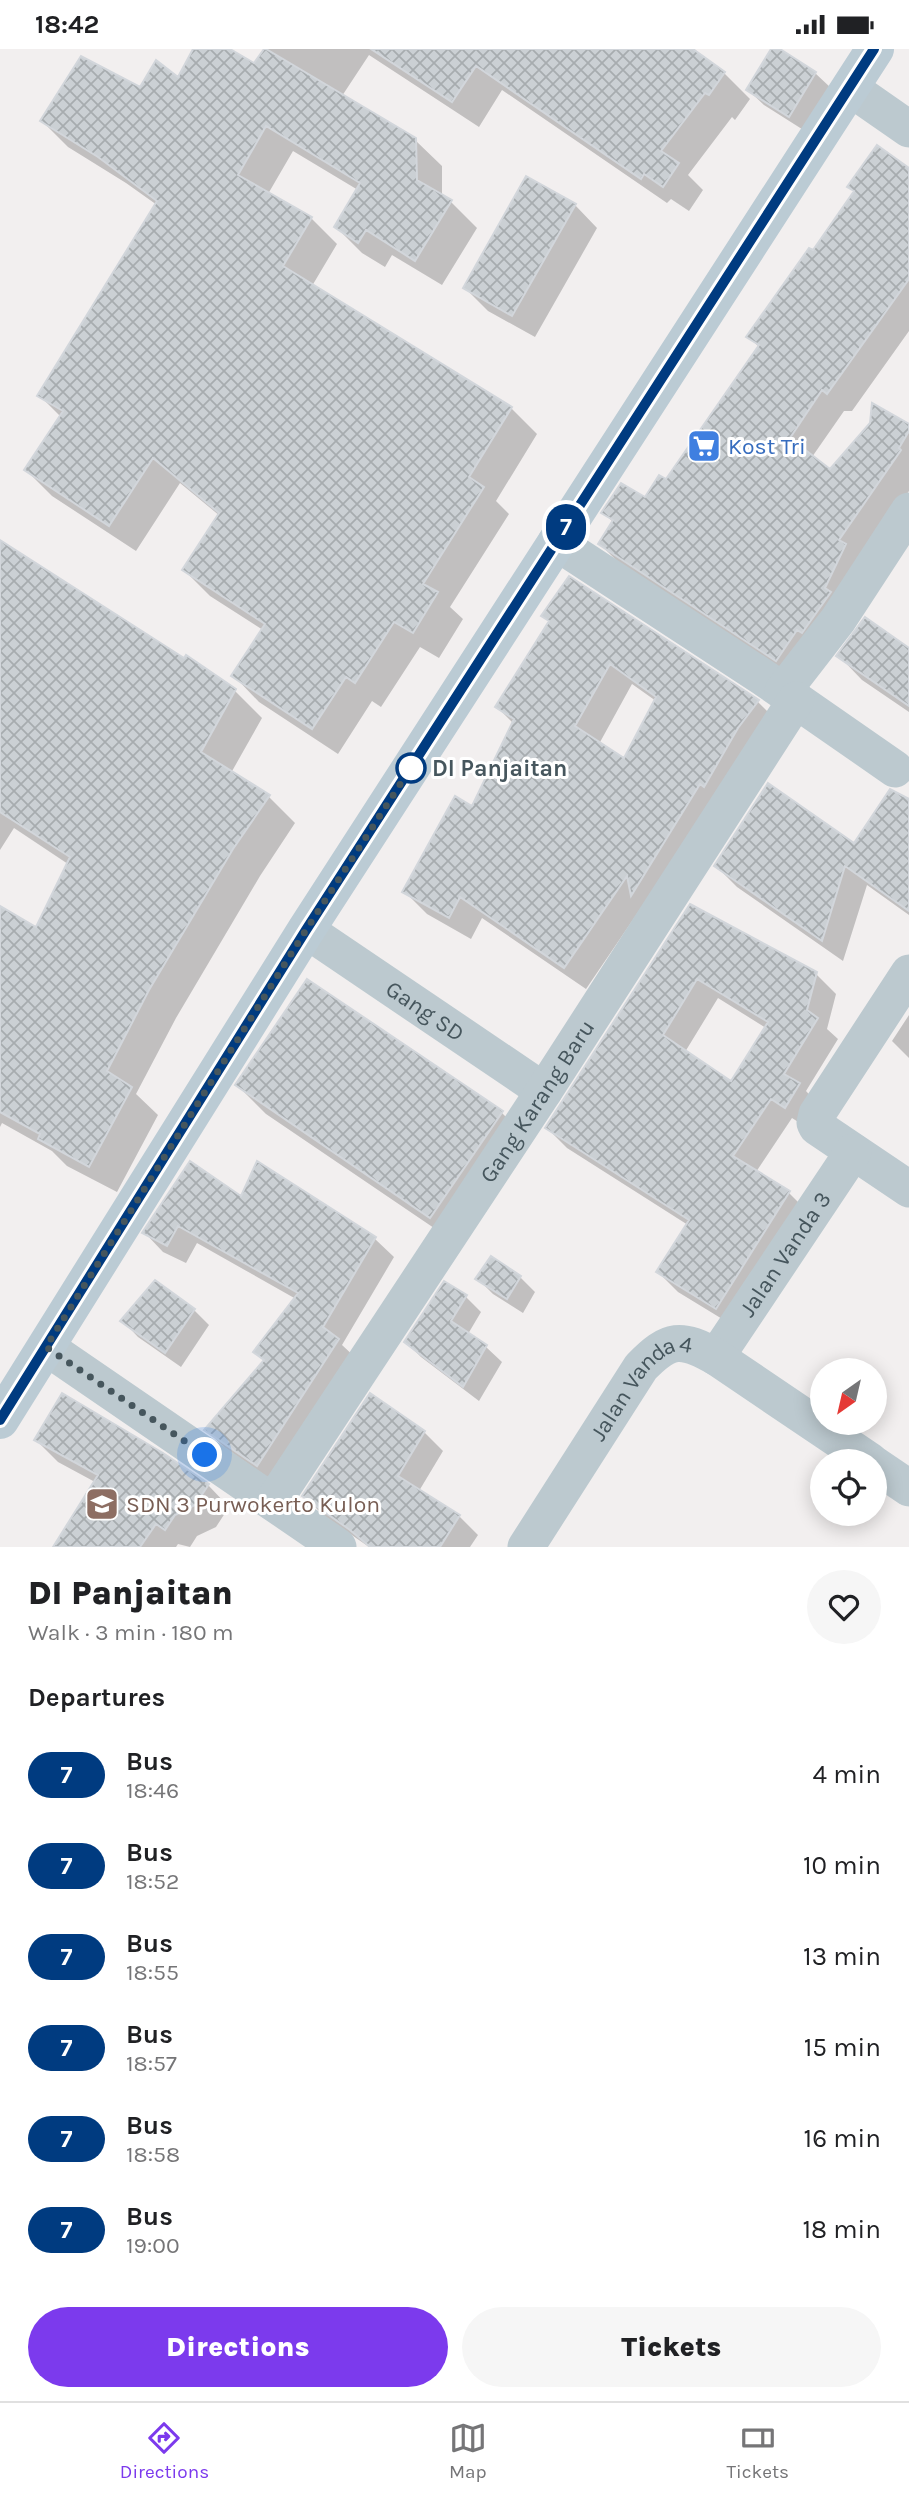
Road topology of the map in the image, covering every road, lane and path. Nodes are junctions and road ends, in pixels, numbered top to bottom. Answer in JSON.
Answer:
{"nodes":[{"id":1,"x":874,"y":49,"type":"edge"},
{"id":2,"x":850,"y":88,"type":"junction"},
{"id":3,"x":909,"y":129,"type":"edge"},
{"id":4,"x":909,"y":511,"type":"edge"},
{"id":5,"x":556,"y":542,"type":"junction"},
{"id":6,"x":790,"y":696,"type":"junction"},
{"id":7,"x":895,"y":769,"type":"dead end"},
{"id":8,"x":306,"y":930,"type":"junction"},
{"id":9,"x":909,"y":973,"type":"edge"},
{"id":10,"x":544,"y":1091,"type":"junction"},
{"id":11,"x":853,"y":1152,"type":"junction"},
{"id":12,"x":909,"y":1189,"type":"edge"},
{"id":13,"x":46,"y":1347,"type":"junction"},
{"id":14,"x":716,"y":1357,"type":"junction"},
{"id":15,"x":0,"y":1420,"type":"edge"},
{"id":16,"x":852,"y":1449,"type":"edge"},
{"id":17,"x":887,"y":1473,"type":"edge"},
{"id":18,"x":909,"y":1488,"type":"edge"},
{"id":19,"x":273,"y":1502,"type":"junction"},
{"id":20,"x":338,"y":1547,"type":"edge"},
{"id":21,"x":525,"y":1547,"type":"edge"}],
"edges":[{"from":1,"to":2,"type":"street"},
{"from":2,"to":3,"type":"street"},
{"from":2,"to":5,"type":"street"},
{"from":4,"to":6,"type":"street"},
{"from":5,"to":6,"type":"street"},
{"from":5,"to":8,"type":"street"},
{"from":6,"to":7,"type":"street"},
{"from":6,"to":10,"type":"street","name":"Gang Karang Baru"},
{"from":8,"to":10,"type":"street","name":"Gang SD"},
{"from":8,"to":13,"type":"street"},
{"from":9,"to":11,"type":"street"},
{"from":10,"to":19,"type":"street","name":"Gang Karang Baru"},
{"from":11,"to":12,"type":"street"},
{"from":11,"to":14,"type":"street","name":"Jalan Vanda 3"},
{"from":13,"to":15,"type":"street"},
{"from":13,"to":19,"type":"street"},
{"from":14,"to":16,"type":"street","name":"Jalan Vanda 4"},
{"from":14,"to":21,"type":"street","name":"Jalan Vanda 4"},
{"from":17,"to":18,"type":"street"},
{"from":19,"to":20,"type":"street"}]}
